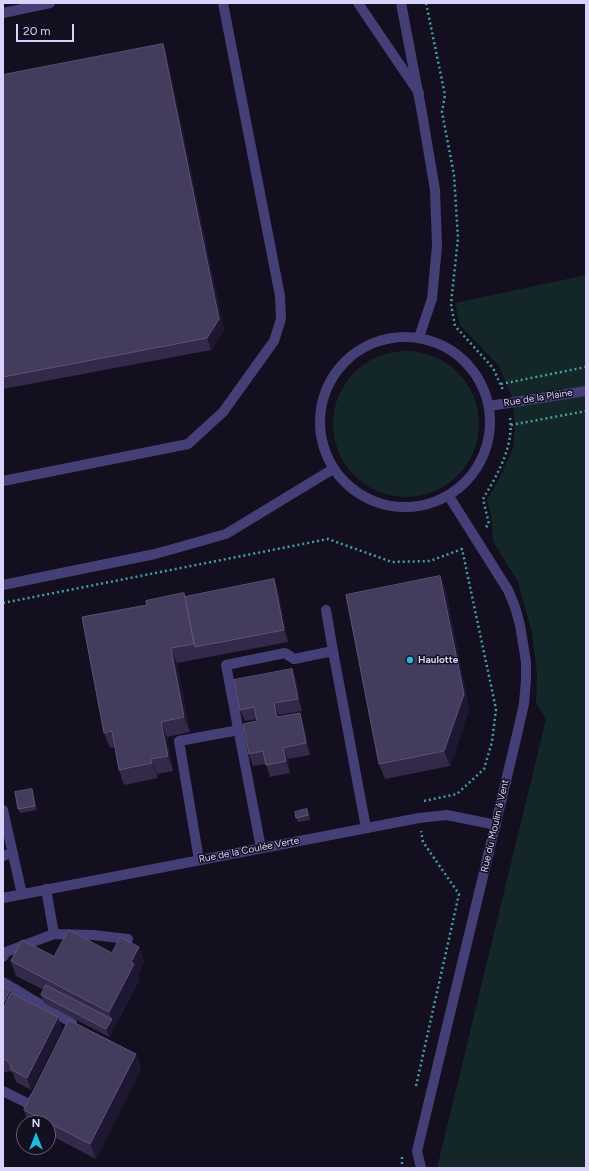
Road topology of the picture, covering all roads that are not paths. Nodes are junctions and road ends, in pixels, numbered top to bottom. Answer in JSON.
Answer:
{"nodes":[{"id":1,"x":50,"y":3,"type":"edge"},
{"id":2,"x":224,"y":3,"type":"edge"},
{"id":3,"x":358,"y":3,"type":"edge"},
{"id":4,"x":401,"y":3,"type":"edge"},
{"id":5,"x":3,"y":13,"type":"edge"},
{"id":6,"x":418,"y":93,"type":"junction"},
{"id":7,"x":419,"y":337,"type":"junction"},
{"id":8,"x":586,"y":391,"type":"edge"},
{"id":9,"x":489,"y":406,"type":"junction"},
{"id":10,"x":333,"y":469,"type":"junction"},
{"id":11,"x":3,"y":481,"type":"edge"},
{"id":12,"x":450,"y":498,"type":"junction"},
{"id":13,"x":3,"y":585,"type":"edge"},
{"id":14,"x":326,"y":610,"type":"dead end"},
{"id":15,"x":334,"y":651,"type":"junction"},
{"id":16,"x":238,"y":730,"type":"junction"},
{"id":17,"x":3,"y":810,"type":"edge"},
{"id":18,"x":496,"y":825,"type":"junction"},
{"id":19,"x":366,"y":828,"type":"junction"},
{"id":20,"x":261,"y":848,"type":"junction"},
{"id":21,"x":8,"y":855,"type":"edge"},
{"id":22,"x":199,"y":860,"type":"junction"},
{"id":23,"x":46,"y":889,"type":"junction"},
{"id":24,"x":22,"y":894,"type":"junction"},
{"id":25,"x":3,"y":898,"type":"edge"},
{"id":26,"x":54,"y":934,"type":"junction"},
{"id":27,"x":128,"y":939,"type":"edge"},
{"id":28,"x":3,"y":956,"type":"edge"},
{"id":29,"x":3,"y":982,"type":"edge"},
{"id":30,"x":62,"y":1043,"type":"edge"},
{"id":31,"x":3,"y":1091,"type":"edge"},
{"id":32,"x":38,"y":1091,"type":"edge"},
{"id":33,"x":421,"y":1168,"type":"edge"}],
"edges":[{"from":1,"to":5,"type":"street"},
{"from":2,"to":11,"type":"street"},
{"from":3,"to":6,"type":"street"},
{"from":4,"to":6,"type":"street"},
{"from":6,"to":7,"type":"street"},
{"from":7,"to":9,"type":"street"},
{"from":7,"to":10,"type":"street"},
{"from":8,"to":9,"type":"street","name":"Rue de la Plaine"},
{"from":9,"to":12,"type":"street"},
{"from":10,"to":12,"type":"street"},
{"from":10,"to":13,"type":"street"},
{"from":12,"to":18,"type":"street","name":"Rue du Moulin à Vent"},
{"from":14,"to":15,"type":"street"},
{"from":15,"to":16,"type":"street"},
{"from":15,"to":19,"type":"street"},
{"from":16,"to":20,"type":"street"},
{"from":16,"to":22,"type":"street"},
{"from":17,"to":21,"type":"street"},
{"from":18,"to":19,"type":"street","name":"Rue de la Coulée Verte"},
{"from":18,"to":33,"type":"street","name":"Rue du Moulin à Vent"},
{"from":19,"to":20,"type":"street","name":"Rue de la Coulée Verte"},
{"from":20,"to":22,"type":"street","name":"Rue de la Coulée Verte"},
{"from":21,"to":24,"type":"street"},
{"from":22,"to":23,"type":"street","name":"Rue de la Coulée Verte"},
{"from":23,"to":24,"type":"street","name":"Rue de la Coulée Verte"},
{"from":23,"to":26,"type":"street"},
{"from":24,"to":25,"type":"street","name":"Rue de la Coulée Verte"},
{"from":26,"to":27,"type":"street"},
{"from":26,"to":28,"type":"street"},
{"from":29,"to":30,"type":"street"},
{"from":31,"to":32,"type":"street"}]}
